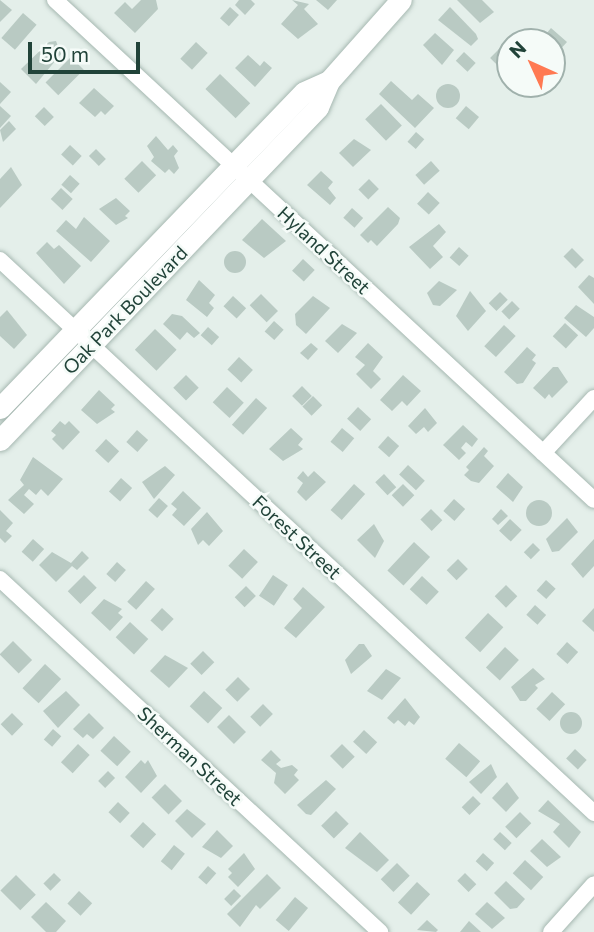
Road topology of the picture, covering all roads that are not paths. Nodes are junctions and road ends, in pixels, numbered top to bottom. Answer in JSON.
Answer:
{"nodes":[{"id":1,"x":55,"y":0,"type":"edge"},
{"id":2,"x":401,"y":0,"type":"edge"},
{"id":3,"x":329,"y":81,"type":"junction"},
{"id":4,"x":233,"y":164,"type":"junction"},
{"id":5,"x":250,"y":180,"type":"junction"},
{"id":6,"x":0,"y":260,"type":"edge"},
{"id":7,"x":75,"y":330,"type":"junction"},
{"id":8,"x":91,"y":345,"type":"junction"},
{"id":9,"x":594,"y":398,"type":"edge"},
{"id":10,"x":0,"y":408,"type":"edge"},
{"id":11,"x":0,"y":440,"type":"edge"},
{"id":12,"x":543,"y":453,"type":"junction"},
{"id":13,"x":594,"y":500,"type":"edge"},
{"id":14,"x":0,"y":579,"type":"edge"},
{"id":15,"x":594,"y":813,"type":"edge"},
{"id":16,"x":594,"y":884,"type":"edge"},
{"id":17,"x":380,"y":932,"type":"edge"},
{"id":18,"x":551,"y":932,"type":"edge"}],
"edges":[{"from":1,"to":4,"type":"street","name":"Hyland Street"},
{"from":2,"to":3,"type":"street"},
{"from":3,"to":4,"type":"street","name":"Oak Park Boulevard"},
{"from":3,"to":5,"type":"street","name":"Oak Park Boulevard"},
{"from":4,"to":5,"type":"street","name":"Hyland Street"},
{"from":4,"to":7,"type":"street","name":"Oak Park Boulevard"},
{"from":5,"to":8,"type":"street","name":"Oak Park Boulevard"},
{"from":5,"to":12,"type":"street","name":"Hyland Street"},
{"from":6,"to":7,"type":"street","name":"Forest Street"},
{"from":7,"to":8,"type":"street","name":"Forest Street"},
{"from":7,"to":10,"type":"street","name":"Oak Park Boulevard"},
{"from":8,"to":11,"type":"street","name":"Oak Park Boulevard"},
{"from":8,"to":15,"type":"street","name":"Forest Street"},
{"from":9,"to":12,"type":"street"},
{"from":12,"to":13,"type":"street","name":"Hyland Street"},
{"from":14,"to":17,"type":"street","name":"Sherman Street"},
{"from":16,"to":18,"type":"street"}]}
